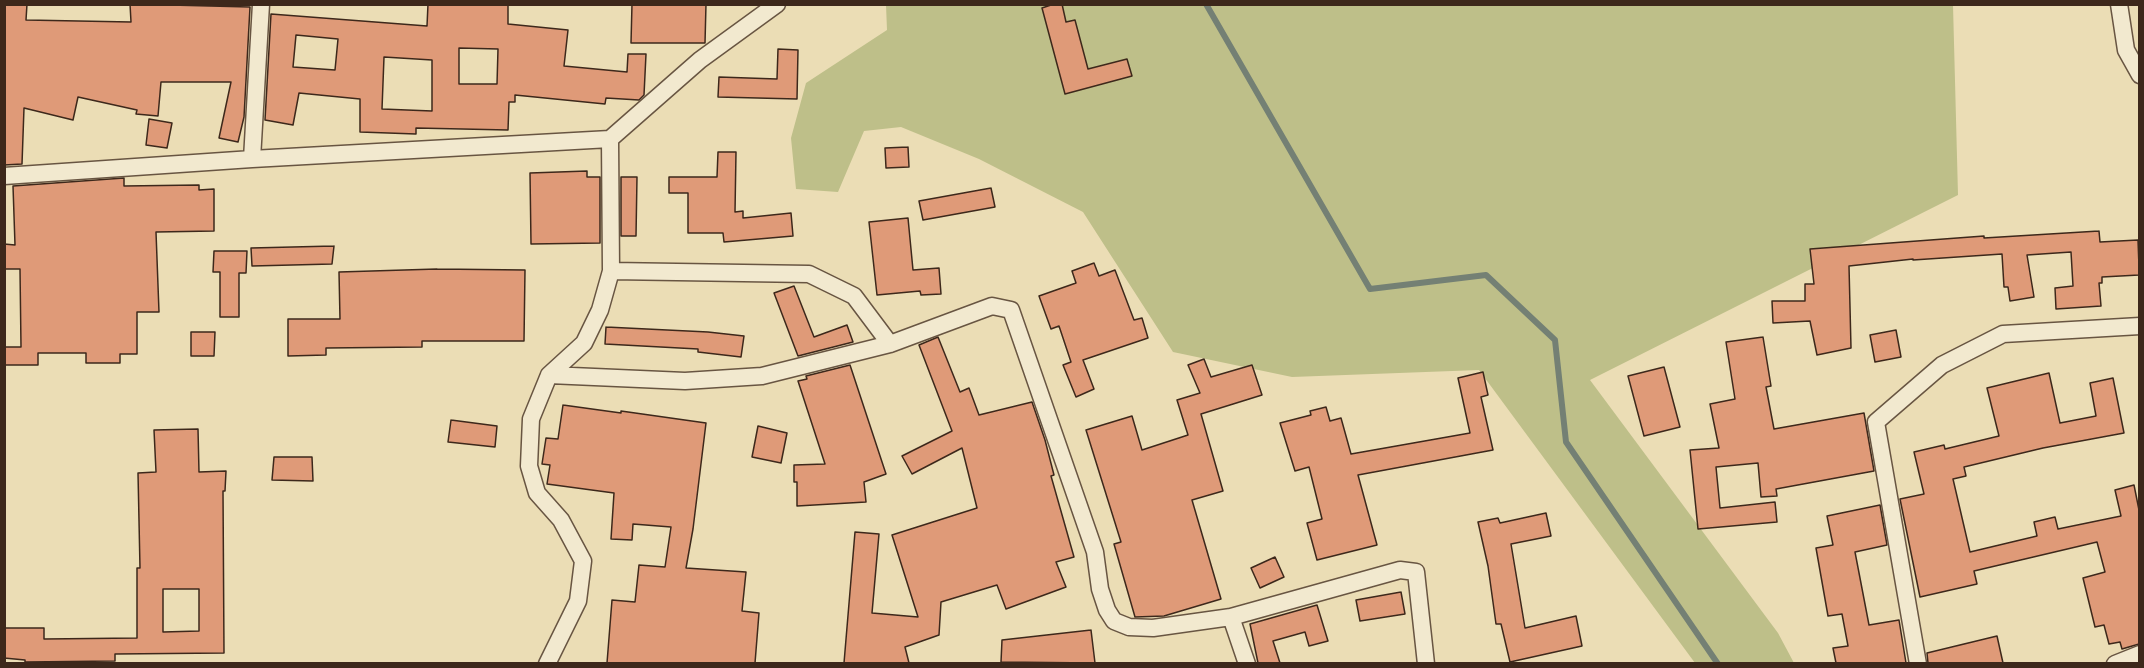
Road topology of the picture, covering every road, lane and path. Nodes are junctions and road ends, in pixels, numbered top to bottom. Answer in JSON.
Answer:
{"nodes":[{"id":1,"x":261,"y":4,"type":"edge"},
{"id":2,"x":777,"y":4,"type":"edge"},
{"id":3,"x":2119,"y":4,"type":"edge"},
{"id":4,"x":2139,"y":75,"type":"edge"},
{"id":5,"x":610,"y":139,"type":"junction"},
{"id":6,"x":252,"y":159,"type":"junction"},
{"id":7,"x":4,"y":176,"type":"edge"},
{"id":8,"x":610,"y":272,"type":"junction"},
{"id":9,"x":2139,"y":326,"type":"edge"},
{"id":10,"x":890,"y":344,"type":"junction"},
{"id":11,"x":549,"y":375,"type":"junction"},
{"id":12,"x":1231,"y":617,"type":"junction"},
{"id":13,"x":2139,"y":654,"type":"edge"},
{"id":14,"x":547,"y":663,"type":"edge"},
{"id":15,"x":1247,"y":663,"type":"edge"},
{"id":16,"x":1426,"y":663,"type":"edge"},
{"id":17,"x":1918,"y":663,"type":"edge"},
{"id":18,"x":2115,"y":663,"type":"edge"}],
"edges":[{"from":1,"to":6,"type":"street"},
{"from":2,"to":5,"type":"street"},
{"from":3,"to":4,"type":"street"},
{"from":5,"to":6,"type":"street"},
{"from":5,"to":8,"type":"street"},
{"from":6,"to":7,"type":"street"},
{"from":8,"to":10,"type":"street"},
{"from":8,"to":11,"type":"street"},
{"from":9,"to":17,"type":"street"},
{"from":10,"to":11,"type":"street"},
{"from":10,"to":12,"type":"street"},
{"from":11,"to":14,"type":"street"},
{"from":12,"to":15,"type":"street"},
{"from":12,"to":16,"type":"street"},
{"from":13,"to":18,"type":"street"}]}
